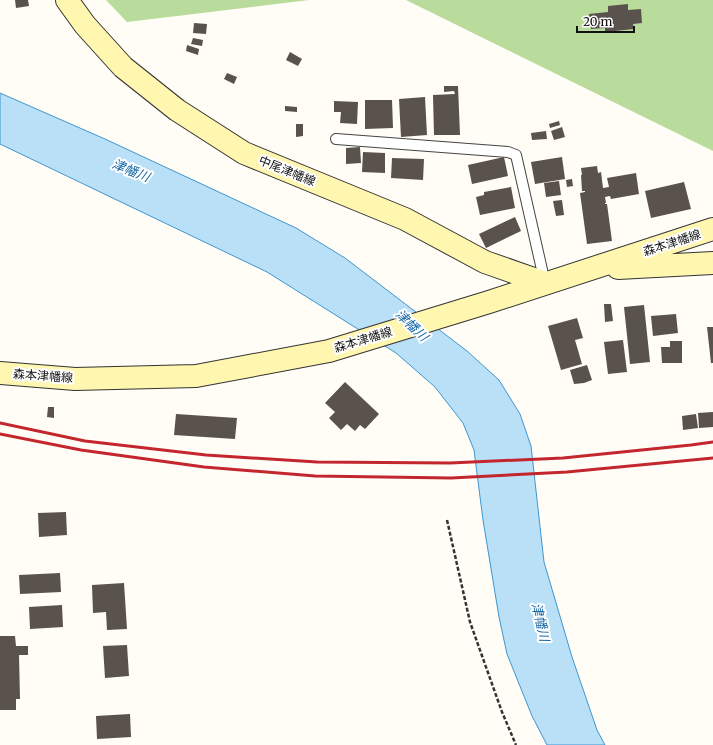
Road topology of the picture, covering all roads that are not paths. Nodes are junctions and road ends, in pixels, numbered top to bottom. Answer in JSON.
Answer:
{"nodes":[{"id":1,"x":67,"y":0,"type":"edge"},
{"id":2,"x":336,"y":140,"type":"dead end"},
{"id":3,"x":713,"y":229,"type":"edge"},
{"id":4,"x":713,"y":263,"type":"edge"},
{"id":5,"x":589,"y":270,"type":"junction"},
{"id":6,"x":545,"y":283,"type":"junction"},
{"id":7,"x":0,"y":373,"type":"edge"}],
"edges":[{"from":1,"to":6,"type":"main road","name":"中尾津幡線"},
{"from":2,"to":6,"type":"lane"},
{"from":3,"to":5,"type":"main road","name":"森本津幡線"},
{"from":4,"to":5,"type":"main road"},
{"from":5,"to":6,"type":"main road","name":"森本津幡線"},
{"from":6,"to":7,"type":"main road","name":"森本津幡線"}]}
